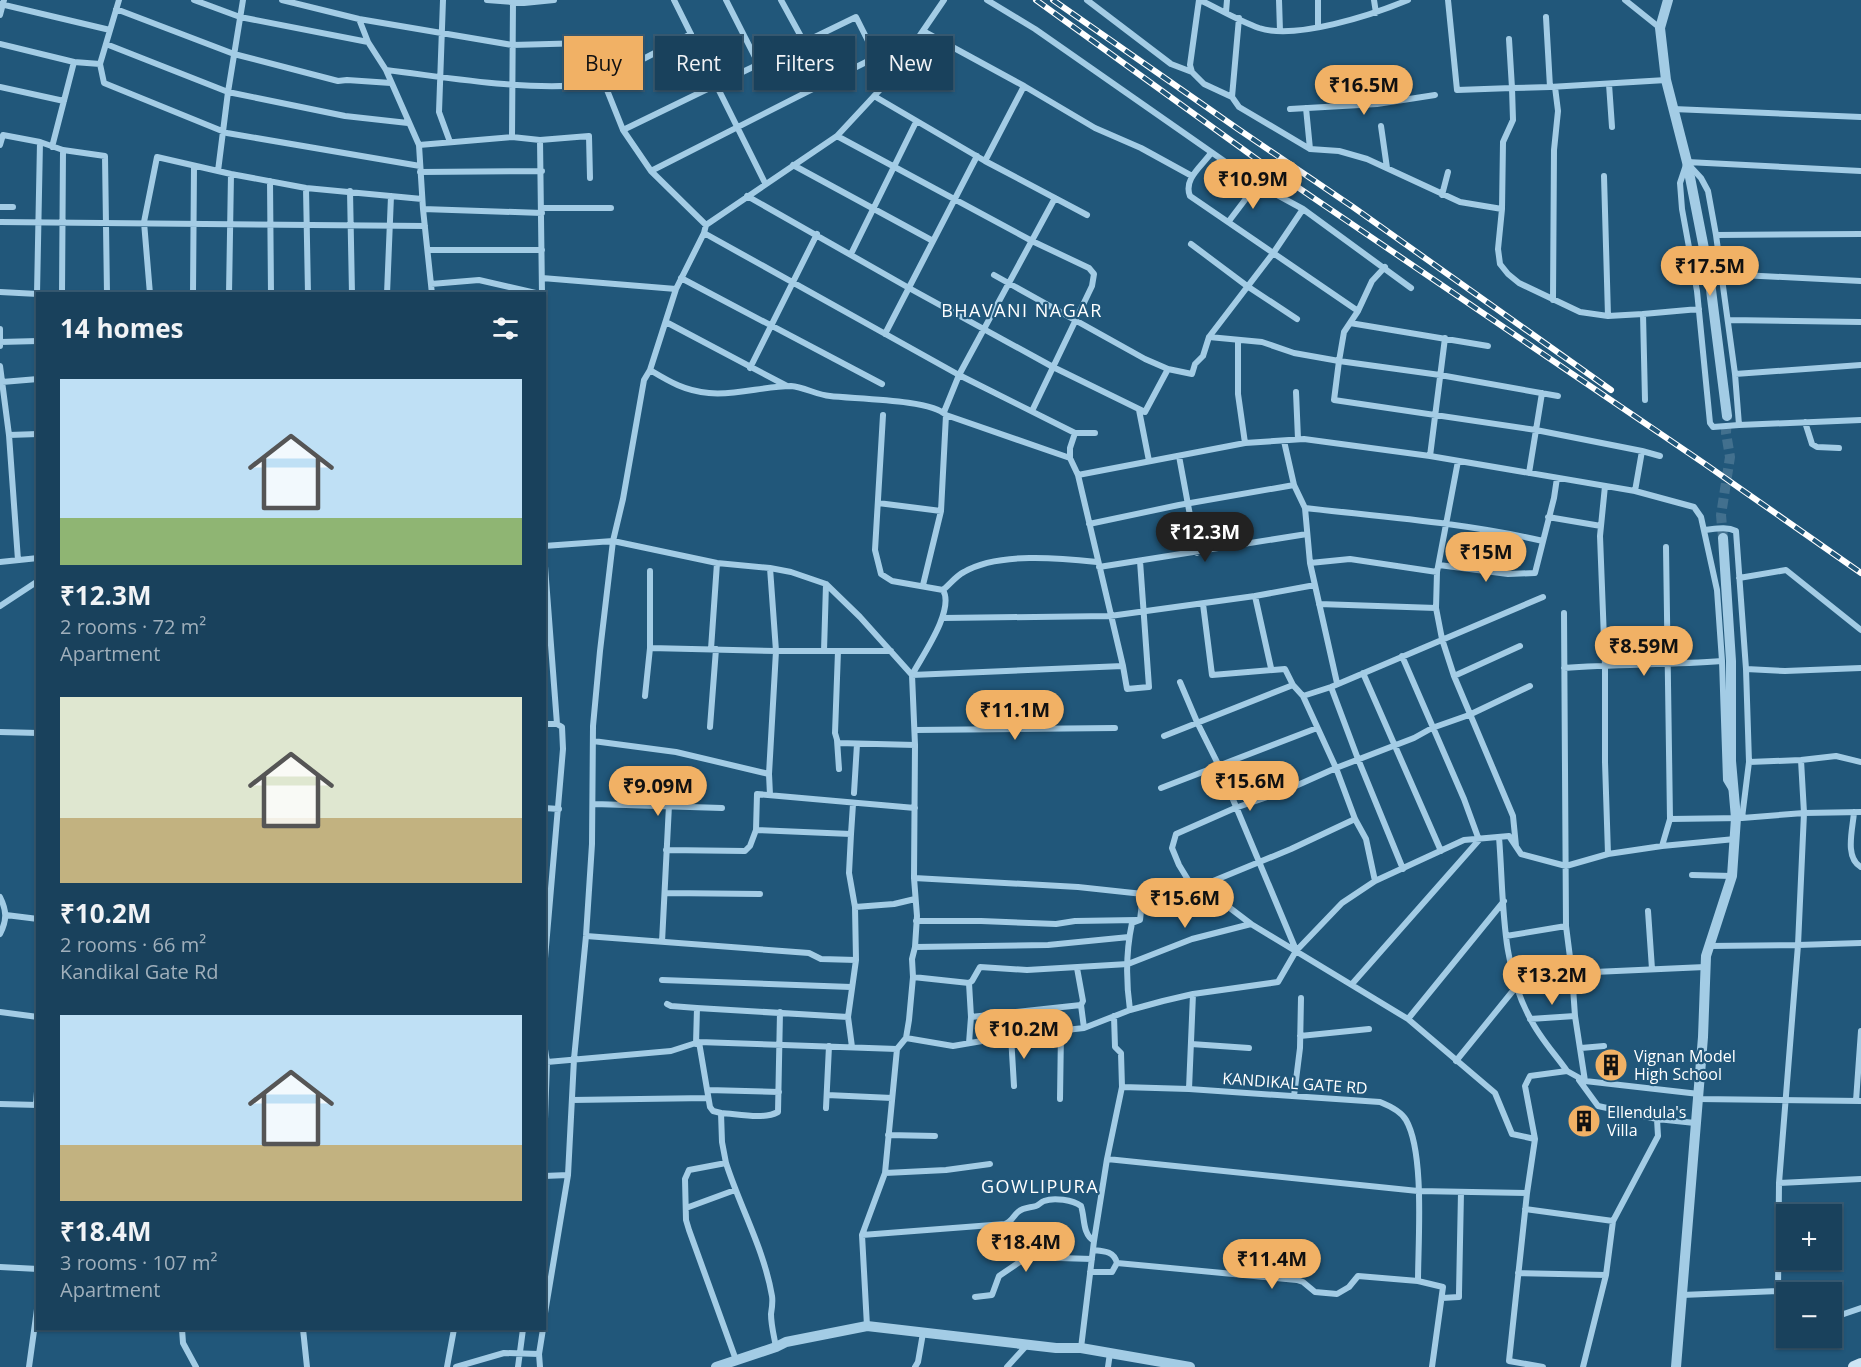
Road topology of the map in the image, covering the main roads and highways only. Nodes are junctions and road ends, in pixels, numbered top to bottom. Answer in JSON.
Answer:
{"nodes":[{"id":1,"x":1861,"y":1364,"type":"edge"},
{"id":2,"x":1854,"y":1367,"type":"edge"}],
"edges":[{"from":1,"to":2,"type":"main road"}]}
